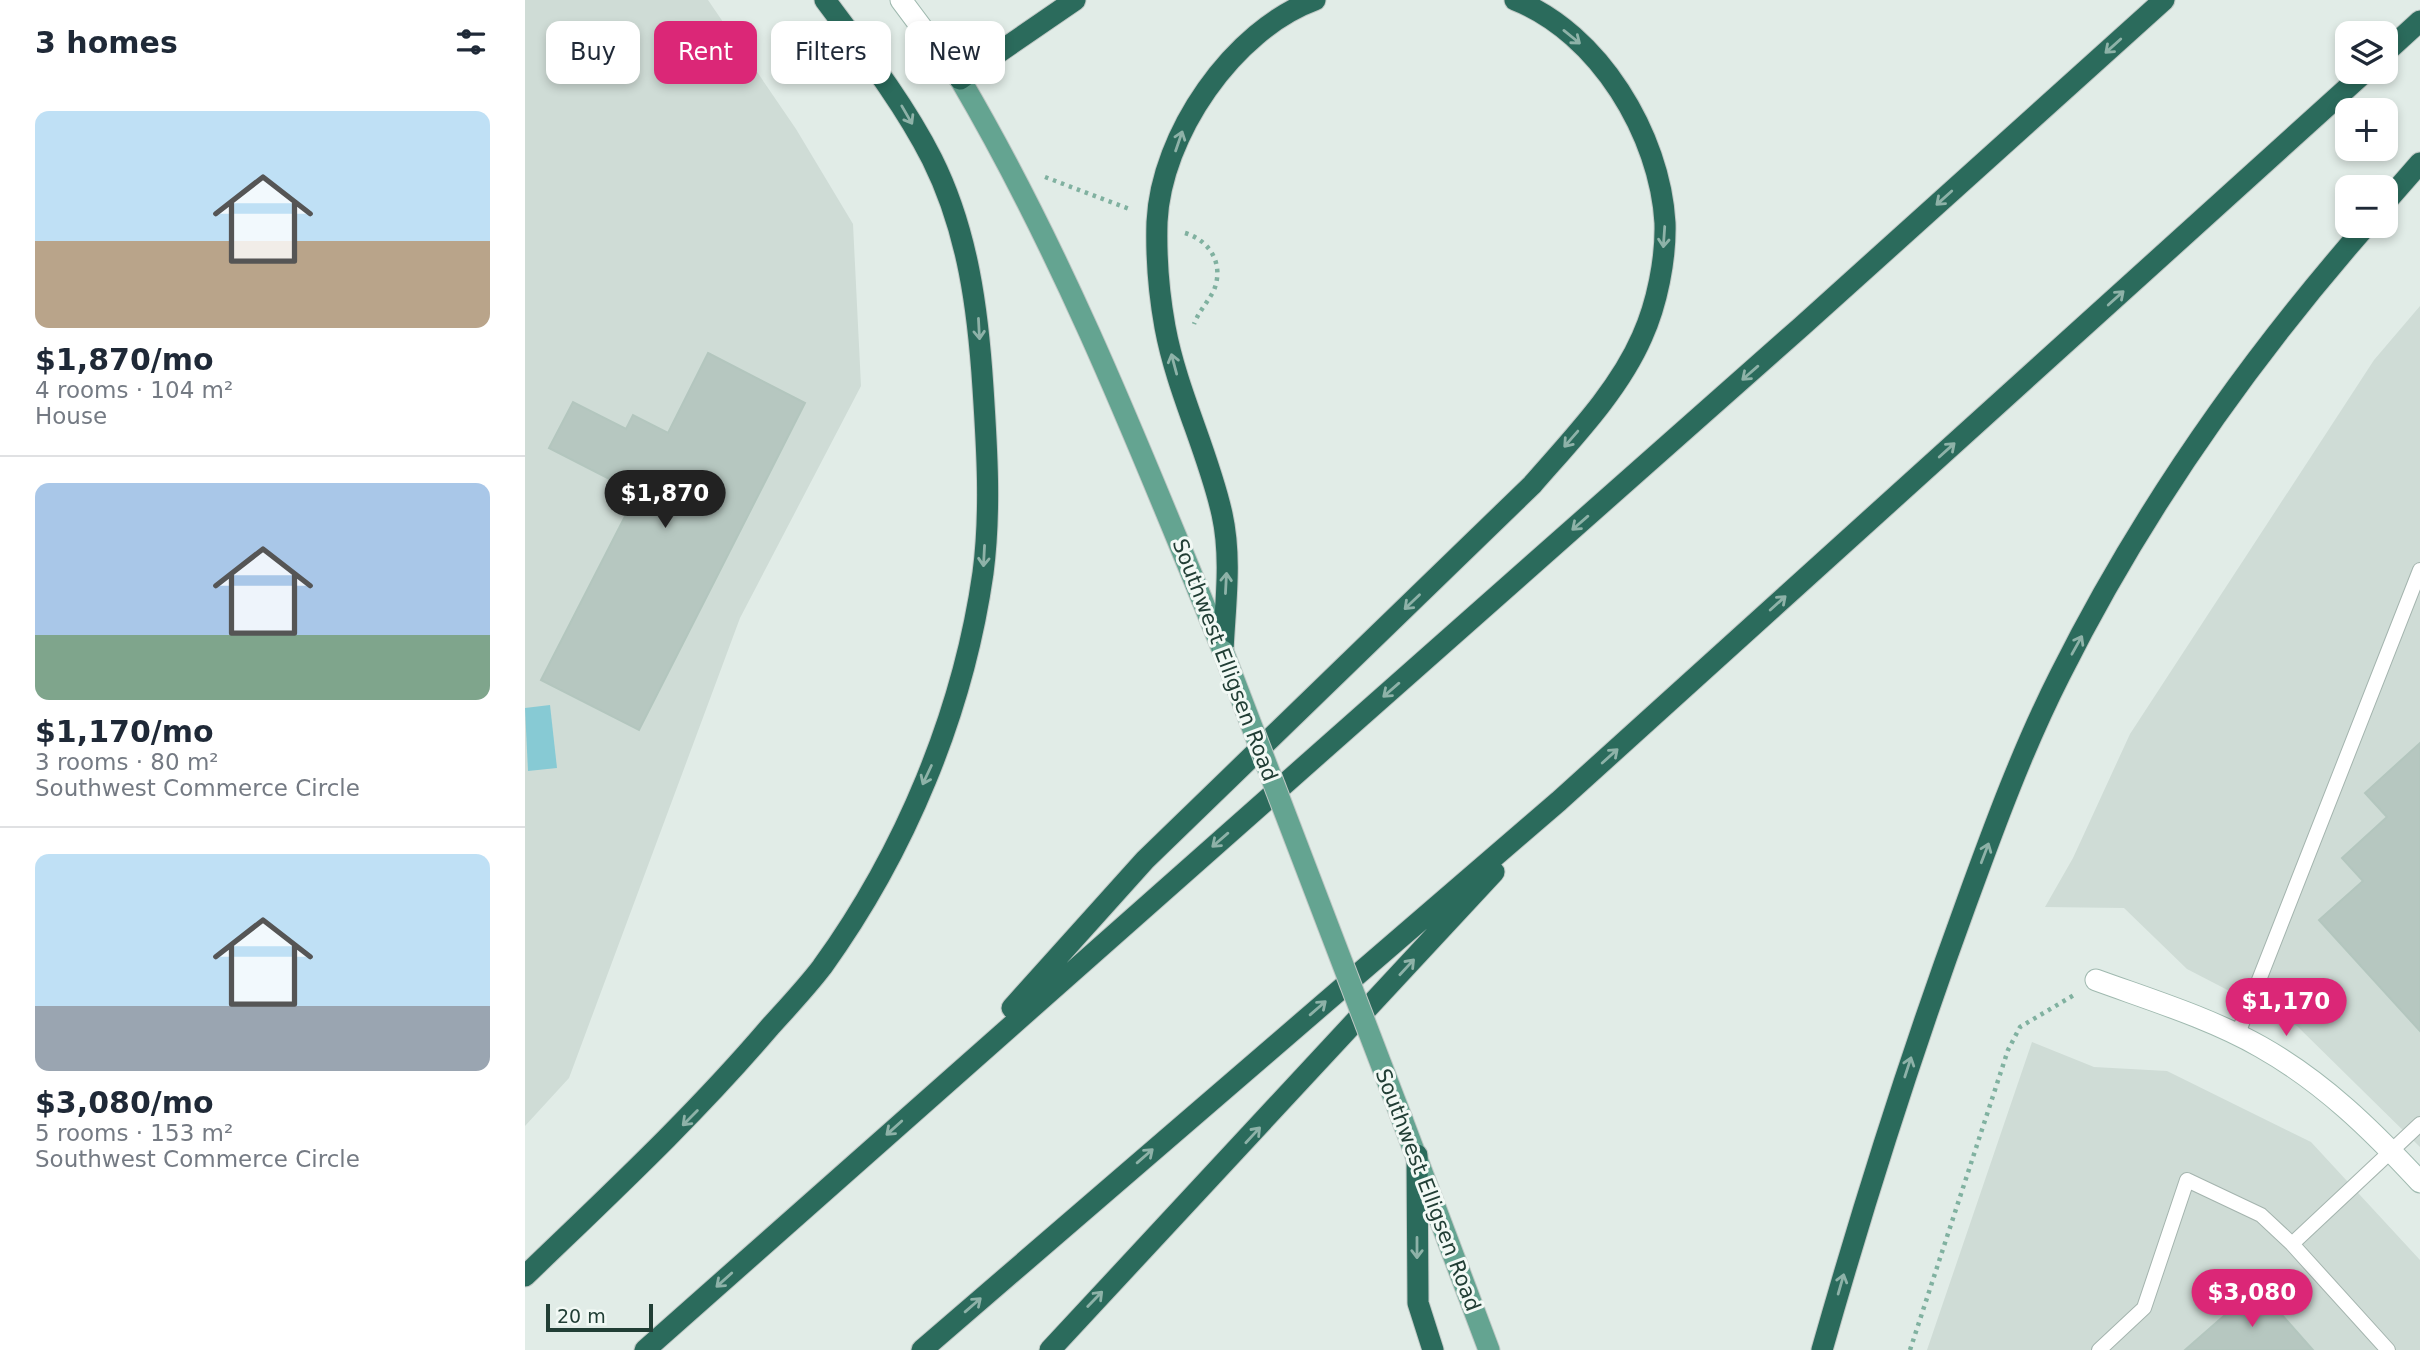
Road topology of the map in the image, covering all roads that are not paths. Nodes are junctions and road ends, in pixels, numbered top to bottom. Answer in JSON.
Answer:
{"nodes":[{"id":1,"x":825,"y":0,"type":"edge"},
{"id":2,"x":901,"y":0,"type":"edge"},
{"id":3,"x":1075,"y":0,"type":"edge"},
{"id":4,"x":1315,"y":0,"type":"edge"},
{"id":5,"x":1515,"y":0,"type":"edge"},
{"id":6,"x":2164,"y":0,"type":"edge"},
{"id":7,"x":917,"y":21,"type":"edge"},
{"id":8,"x":2420,"y":21,"type":"edge"},
{"id":9,"x":2398,"y":41,"type":"edge"},
{"id":10,"x":1005,"y":48,"type":"edge"},
{"id":11,"x":963,"y":84,"type":"edge"},
{"id":12,"x":2352,"y":84,"type":"edge"},
{"id":13,"x":2420,"y":163,"type":"edge"},
{"id":14,"x":2398,"y":188,"type":"edge"},
{"id":15,"x":2355,"y":238,"type":"edge"},
{"id":16,"x":2420,"y":570,"type":"edge"},
{"id":17,"x":1223,"y":651,"type":"junction"},
{"id":18,"x":1559,"y":802,"type":"junction"},
{"id":19,"x":2096,"y":980,"type":"road end"},
{"id":20,"x":2237,"y":1036,"type":"junction"},
{"id":21,"x":945,"y":1083,"type":"junction"},
{"id":22,"x":2420,"y":1124,"type":"edge"},
{"id":23,"x":2390,"y":1150,"type":"junction"},
{"id":24,"x":1417,"y":1155,"type":"junction"},
{"id":25,"x":2420,"y":1182,"type":"edge"},
{"id":26,"x":2293,"y":1244,"type":"junction"},
{"id":27,"x":525,"y":1276,"type":"edge"},
{"id":28,"x":2117,"y":1334,"type":"junction"},
{"id":29,"x":645,"y":1350,"type":"edge"},
{"id":30,"x":922,"y":1350,"type":"edge"},
{"id":31,"x":1050,"y":1350,"type":"edge"},
{"id":32,"x":1433,"y":1350,"type":"edge"},
{"id":33,"x":1489,"y":1350,"type":"edge"},
{"id":34,"x":1822,"y":1350,"type":"edge"},
{"id":35,"x":2099,"y":1350,"type":"edge"},
{"id":36,"x":2113,"y":1350,"type":"edge"},
{"id":37,"x":2388,"y":1350,"type":"edge"}],
"edges":[{"from":1,"to":27,"type":"highway","one_way":true},
{"from":2,"to":7,"type":"street","name":"Southwest Elligsen Road"},
{"from":3,"to":10,"type":"highway"},
{"from":17,"to":4,"type":"highway","one_way":true},
{"from":5,"to":21,"type":"highway","one_way":true},
{"from":6,"to":21,"type":"highway","one_way":true},
{"from":8,"to":9,"type":"highway"},
{"from":11,"to":17,"type":"main road","name":"Southwest Elligsen Road"},
{"from":18,"to":12,"type":"highway","one_way":true},
{"from":13,"to":14,"type":"highway"},
{"from":34,"to":15,"type":"highway","one_way":true},
{"from":16,"to":20,"type":"lane"},
{"from":17,"to":24,"type":"main road","name":"Southwest Elligsen Road","bridge":true},
{"from":30,"to":18,"type":"highway","one_way":true},
{"from":31,"to":18,"type":"highway","one_way":true},
{"from":19,"to":20,"type":"street"},
{"from":20,"to":23,"type":"street"},
{"from":21,"to":29,"type":"highway","one_way":true},
{"from":22,"to":23,"type":"lane"},
{"from":23,"to":25,"type":"street"},
{"from":23,"to":26,"type":"lane"},
{"from":24,"to":32,"type":"highway","one_way":true},
{"from":24,"to":33,"type":"main road","name":"Southwest Elligsen Road"},
{"from":26,"to":28,"type":"lane"},
{"from":26,"to":37,"type":"lane"},
{"from":28,"to":35,"type":"lane"},
{"from":28,"to":36,"type":"lane"}]}
